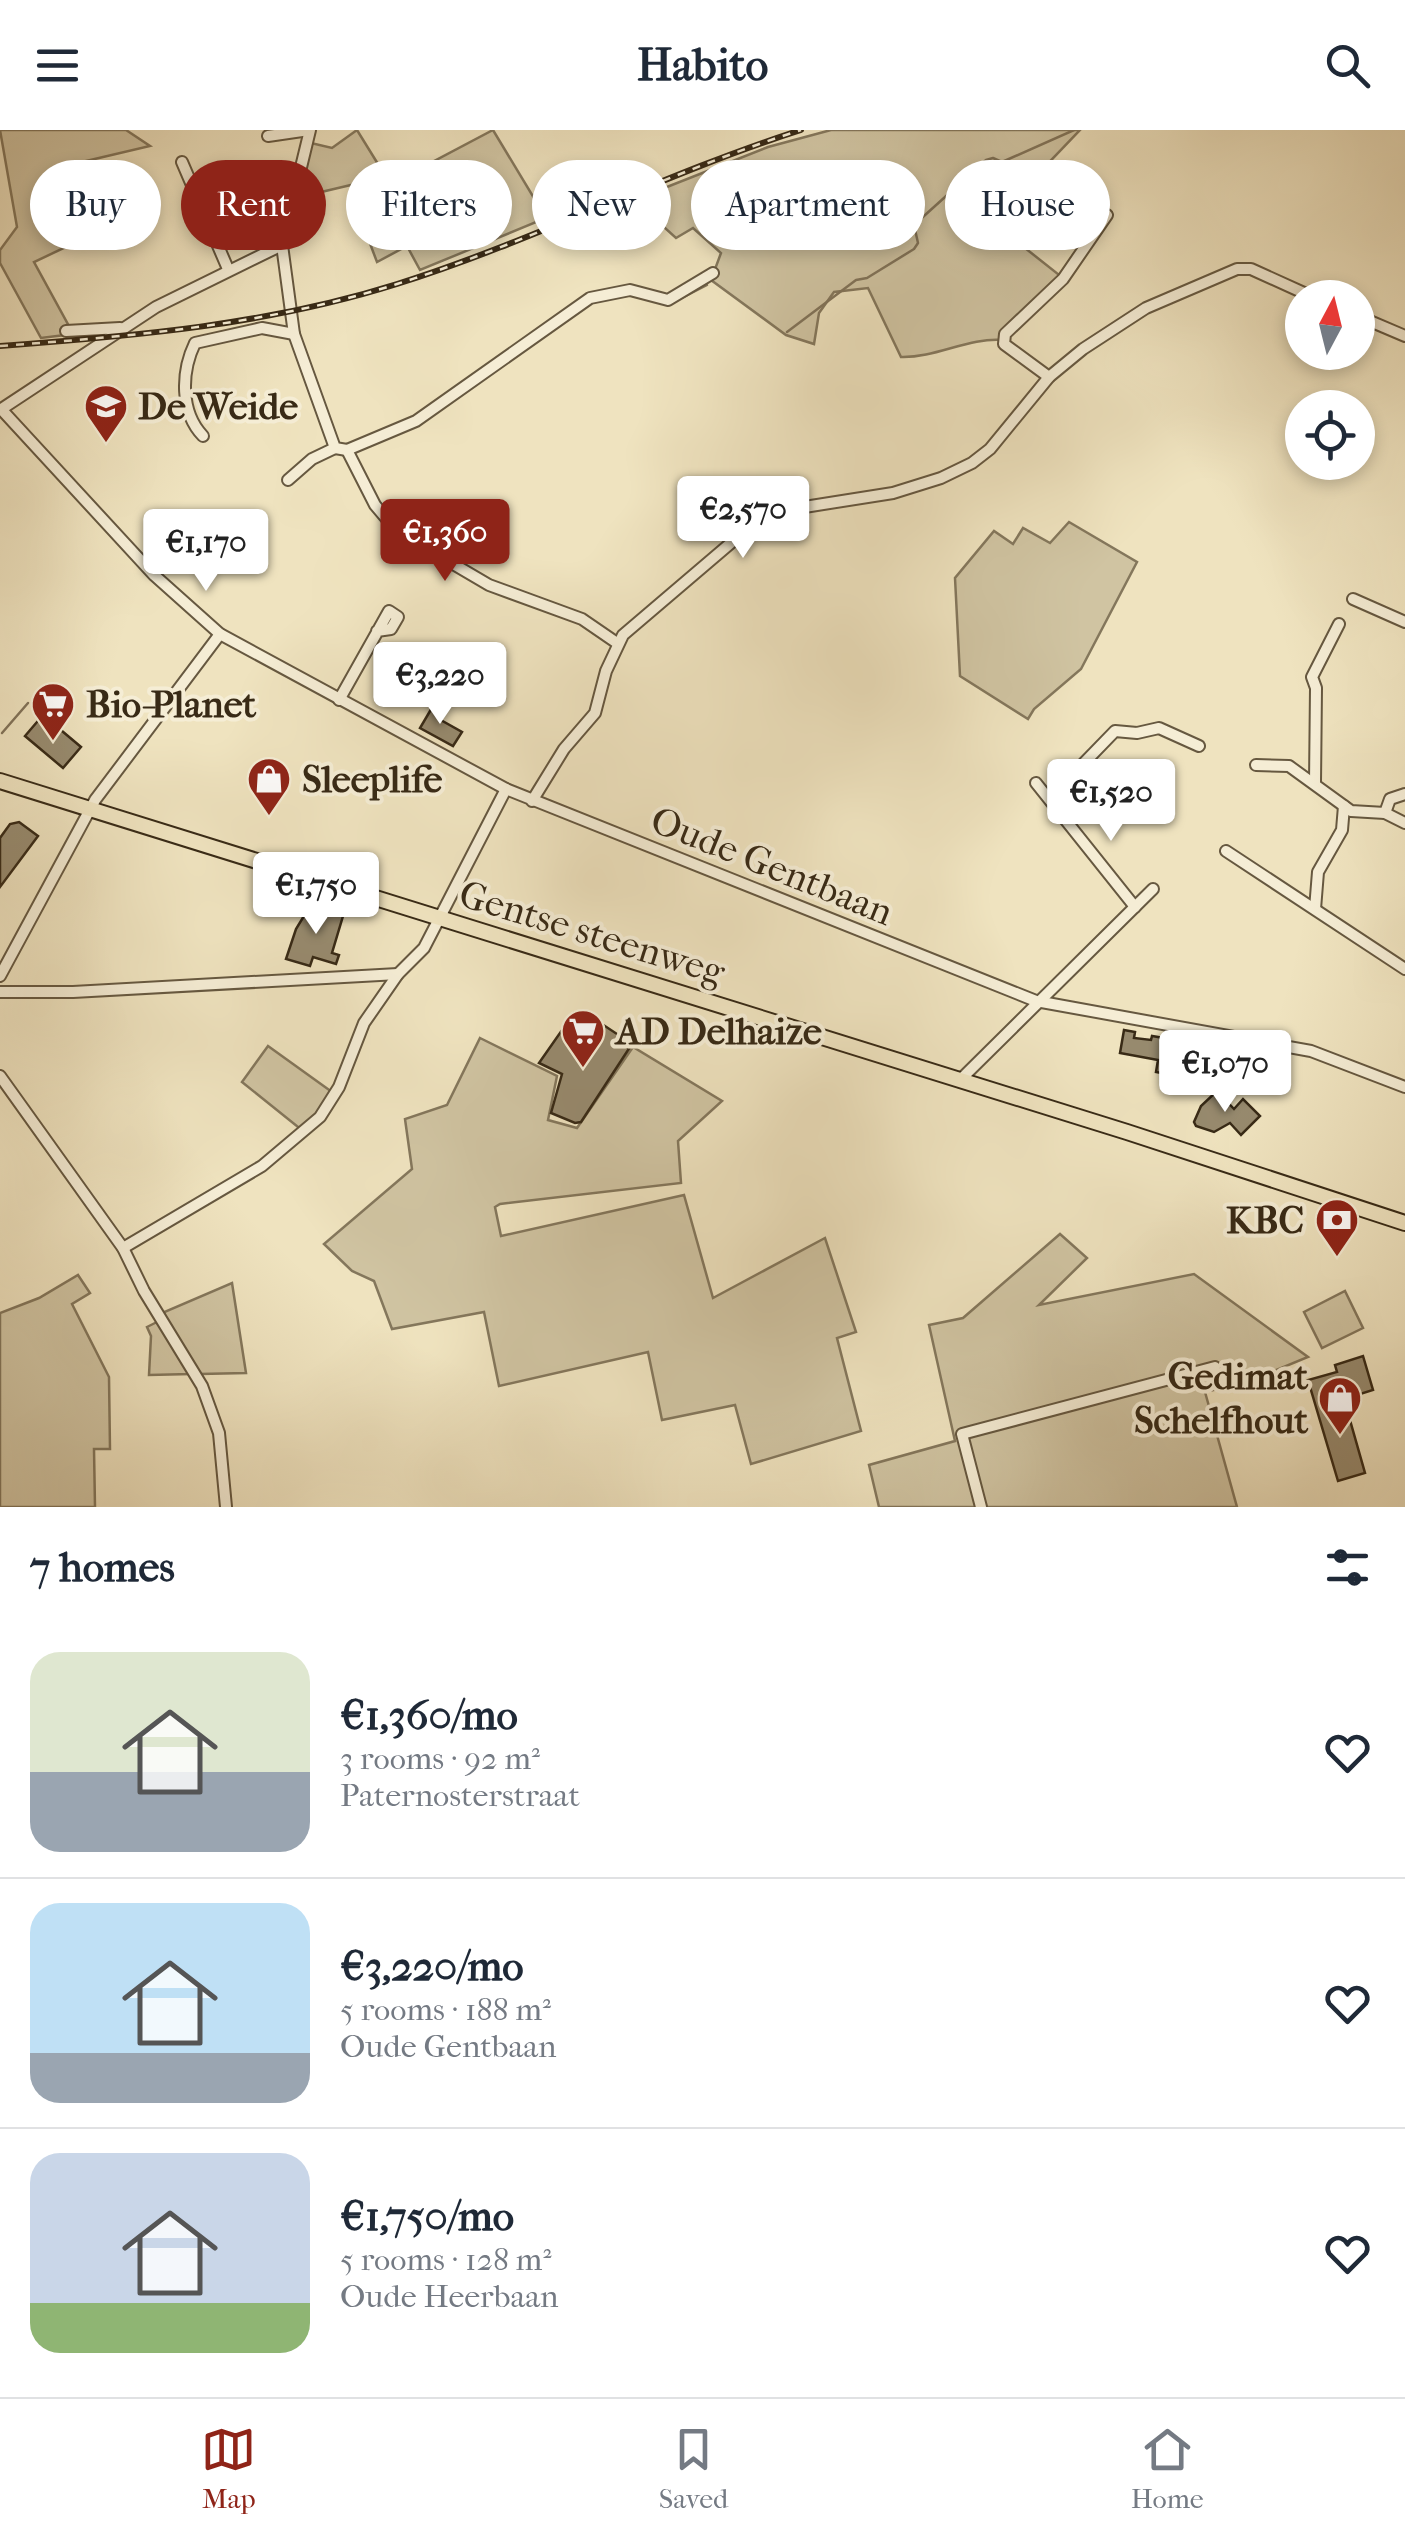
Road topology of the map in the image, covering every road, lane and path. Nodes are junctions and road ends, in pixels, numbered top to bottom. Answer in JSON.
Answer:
{"nodes":[{"id":1,"x":309,"y":130,"type":"edge"},
{"id":2,"x":268,"y":136,"type":"dead end"},
{"id":3,"x":302,"y":160,"type":"edge"},
{"id":4,"x":220,"y":250,"type":"edge"},
{"id":5,"x":271,"y":250,"type":"edge"},
{"id":6,"x":283,"y":250,"type":"edge"},
{"id":7,"x":1082,"y":250,"type":"edge"},
{"id":8,"x":228,"y":269,"type":"junction"},
{"id":9,"x":710,"y":276,"type":"dead end"},
{"id":10,"x":1285,"y":284,"type":"edge"},
{"id":11,"x":1375,"y":323,"type":"edge"},
{"id":12,"x":120,"y":328,"type":"junction"},
{"id":13,"x":66,"y":331,"type":"dead end"},
{"id":14,"x":294,"y":334,"type":"junction"},
{"id":15,"x":1405,"y":336,"type":"edge"},
{"id":16,"x":1049,"y":377,"type":"junction"},
{"id":17,"x":1,"y":409,"type":"edge"},
{"id":18,"x":203,"y":436,"type":"dead end"},
{"id":19,"x":341,"y":449,"type":"junction"},
{"id":20,"x":288,"y":480,"type":"dead end"},
{"id":21,"x":1353,"y":600,"type":"dead end"},
{"id":22,"x":1405,"y":622,"type":"edge"},
{"id":23,"x":1338,"y":624,"type":"dead end"},
{"id":24,"x":378,"y":631,"type":"dead end"},
{"id":25,"x":220,"y":634,"type":"junction"},
{"id":26,"x":617,"y":643,"type":"junction"},
{"id":27,"x":339,"y":700,"type":"junction"},
{"id":28,"x":1199,"y":746,"type":"dead end"},
{"id":29,"x":1256,"y":765,"type":"dead end"},
{"id":30,"x":0,"y":781,"type":"edge"},
{"id":31,"x":1036,"y":782,"type":"dead end"},
{"id":32,"x":1315,"y":783,"type":"junction"},
{"id":33,"x":506,"y":789,"type":"junction"},
{"id":34,"x":1405,"y":794,"type":"edge"},
{"id":35,"x":1051,"y":797,"type":"junction"},
{"id":36,"x":532,"y":800,"type":"junction"},
{"id":37,"x":1344,"y":806,"type":"junction"},
{"id":38,"x":90,"y":808,"type":"junction"},
{"id":39,"x":1385,"y":813,"type":"junction"},
{"id":40,"x":1405,"y":822,"type":"edge"},
{"id":41,"x":1226,"y":851,"type":"dead end"},
{"id":42,"x":1153,"y":889,"type":"dead end"},
{"id":43,"x":1135,"y":907,"type":"junction"},
{"id":44,"x":1315,"y":909,"type":"junction"},
{"id":45,"x":440,"y":920,"type":"junction"},
{"id":46,"x":1405,"y":970,"type":"edge"},
{"id":47,"x":398,"y":974,"type":"junction"},
{"id":48,"x":0,"y":976,"type":"edge"},
{"id":49,"x":0,"y":992,"type":"edge"},
{"id":50,"x":1036,"y":1001,"type":"junction"},
{"id":51,"x":0,"y":1076,"type":"edge"},
{"id":52,"x":960,"y":1080,"type":"junction"},
{"id":53,"x":1405,"y":1088,"type":"edge"},
{"id":54,"x":1338,"y":1199,"type":"junction"},
{"id":55,"x":1405,"y":1215,"type":"edge"},
{"id":56,"x":1405,"y":1223,"type":"edge"},
{"id":57,"x":123,"y":1248,"type":"junction"},
{"id":58,"x":1215,"y":1367,"type":"dead end"},
{"id":59,"x":226,"y":1507,"type":"edge"},
{"id":60,"x":981,"y":1507,"type":"edge"}],
"edges":[{"from":1,"to":2,"type":"street"},
{"from":1,"to":3,"type":"street"},
{"from":4,"to":8,"type":"street"},
{"from":5,"to":8,"type":"street"},
{"from":6,"to":14,"type":"street"},
{"from":7,"to":16,"type":"street"},
{"from":8,"to":12,"type":"street"},
{"from":9,"to":19,"type":"street"},
{"from":10,"to":16,"type":"street"},
{"from":11,"to":15,"type":"street"},
{"from":12,"to":13,"type":"street"},
{"from":12,"to":17,"type":"street"},
{"from":14,"to":18,"type":"street"},
{"from":14,"to":19,"type":"street"},
{"from":16,"to":26,"type":"street"},
{"from":17,"to":25,"type":"street","name":"Oude Gentbaan"},
{"from":19,"to":20,"type":"street"},
{"from":19,"to":26,"type":"street"},
{"from":21,"to":22,"type":"street"},
{"from":23,"to":32,"type":"street"},
{"from":24,"to":27,"type":"street"},
{"from":25,"to":27,"type":"street","name":"Oude Gentbaan"},
{"from":25,"to":38,"type":"street"},
{"from":26,"to":36,"type":"street"},
{"from":27,"to":33,"type":"street","name":"Oude Gentbaan"},
{"from":28,"to":35,"type":"street"},
{"from":29,"to":32,"type":"street"},
{"from":30,"to":38,"type":"main road","name":"Gentse steenweg"},
{"from":31,"to":35,"type":"street"},
{"from":32,"to":37,"type":"street"},
{"from":33,"to":36,"type":"street","name":"Oude Gentbaan"},
{"from":33,"to":45,"type":"street"},
{"from":34,"to":39,"type":"street"},
{"from":35,"to":43,"type":"street"},
{"from":36,"to":50,"type":"street","name":"Oude Gentbaan"},
{"from":37,"to":39,"type":"street"},
{"from":37,"to":44,"type":"street"},
{"from":38,"to":45,"type":"main road","name":"Gentse steenweg"},
{"from":38,"to":48,"type":"street"},
{"from":39,"to":40,"type":"street"},
{"from":41,"to":44,"type":"street"},
{"from":42,"to":43,"type":"street"},
{"from":43,"to":50,"type":"street"},
{"from":44,"to":46,"type":"street"},
{"from":45,"to":47,"type":"street"},
{"from":45,"to":52,"type":"main road","name":"Gentse steenweg"},
{"from":47,"to":49,"type":"street"},
{"from":47,"to":57,"type":"street"},
{"from":50,"to":52,"type":"street"},
{"from":50,"to":53,"type":"street","name":"Oude Gentbaan"},
{"from":51,"to":57,"type":"street"},
{"from":52,"to":54,"type":"main road","name":"Gentse steenweg"},
{"from":54,"to":55,"type":"main road","name":"Gentse steenweg"},
{"from":54,"to":56,"type":"main road","name":"Gentse steenweg"},
{"from":57,"to":59,"type":"street"},
{"from":58,"to":60,"type":"street"}]}
